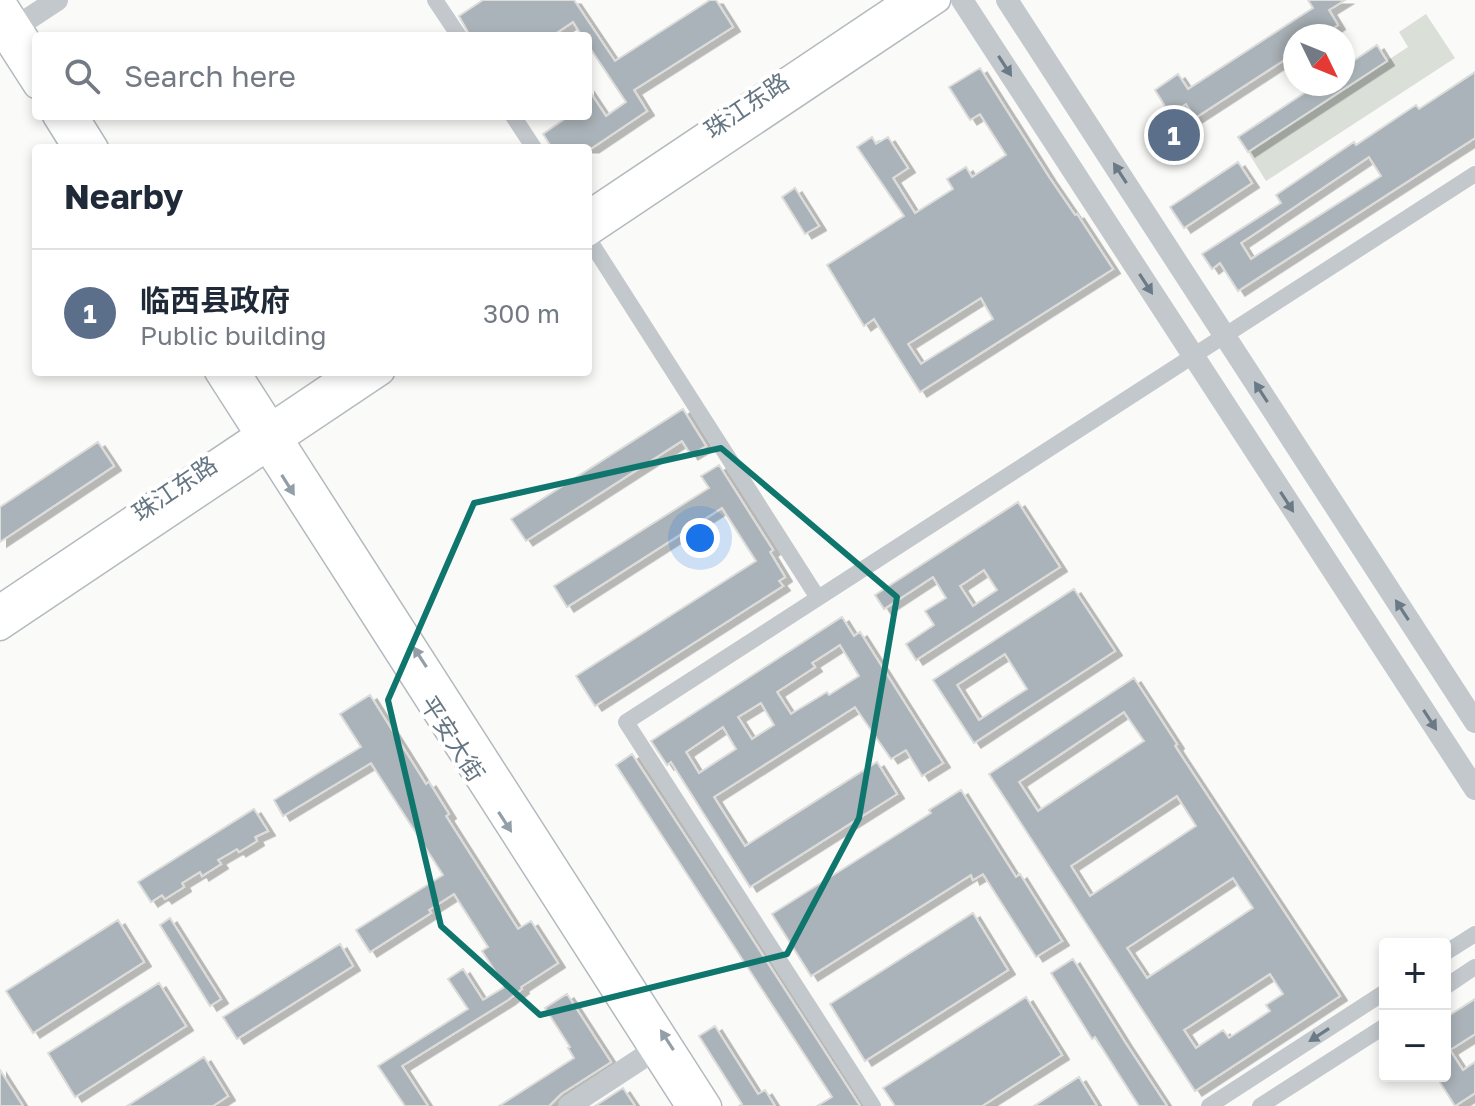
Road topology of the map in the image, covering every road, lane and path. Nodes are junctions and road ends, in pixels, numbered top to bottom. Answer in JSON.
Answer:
{"nodes":[{"id":1,"x":2,"y":0,"type":"edge"},
{"id":2,"x":57,"y":0,"type":"edge"},
{"id":3,"x":435,"y":0,"type":"edge"},
{"id":4,"x":906,"y":0,"type":"edge"},
{"id":5,"x":938,"y":0,"type":"edge"},
{"id":6,"x":962,"y":0,"type":"edge"},
{"id":7,"x":1007,"y":0,"type":"edge"},
{"id":8,"x":6,"y":32,"type":"edge"},
{"id":9,"x":456,"y":32,"type":"edge"},
{"id":10,"x":32,"y":50,"type":"edge"},
{"id":11,"x":32,"y":79,"type":"edge"},
{"id":12,"x":58,"y":120,"type":"edge"},
{"id":13,"x":78,"y":120,"type":"edge"},
{"id":14,"x":516,"y":120,"type":"edge"},
{"id":15,"x":72,"y":144,"type":"edge"},
{"id":16,"x":94,"y":144,"type":"edge"},
{"id":17,"x":531,"y":144,"type":"edge"},
{"id":18,"x":1475,"y":174,"type":"edge"},
{"id":19,"x":592,"y":210,"type":"edge"},
{"id":20,"x":592,"y":233,"type":"edge"},
{"id":21,"x":592,"y":242,"type":"edge"},
{"id":22,"x":1225,"y":335,"type":"junction"},
{"id":23,"x":1193,"y":356,"type":"junction"},
{"id":24,"x":220,"y":376,"type":"edge"},
{"id":25,"x":240,"y":376,"type":"edge"},
{"id":26,"x":345,"y":376,"type":"edge"},
{"id":27,"x":375,"y":376,"type":"edge"},
{"id":28,"x":270,"y":439,"type":"junction"},
{"id":29,"x":818,"y":598,"type":"junction"},
{"id":30,"x":0,"y":607,"type":"edge"},
{"id":31,"x":0,"y":628,"type":"edge"},
{"id":32,"x":1475,"y":722,"type":"edge"},
{"id":33,"x":1475,"y":789,"type":"edge"},
{"id":34,"x":1475,"y":934,"type":"edge"},
{"id":35,"x":1451,"y":949,"type":"edge"},
{"id":36,"x":1475,"y":967,"type":"edge"},
{"id":37,"x":1451,"y":983,"type":"edge"},
{"id":38,"x":1379,"y":996,"type":"edge"},
{"id":39,"x":1379,"y":1030,"type":"edge"},
{"id":40,"x":653,"y":1051,"type":"junction"},
{"id":41,"x":569,"y":1106,"type":"edge"},
{"id":42,"x":688,"y":1106,"type":"edge"},
{"id":43,"x":709,"y":1106,"type":"edge"},
{"id":44,"x":873,"y":1106,"type":"edge"},
{"id":45,"x":1209,"y":1106,"type":"edge"},
{"id":46,"x":1260,"y":1106,"type":"edge"}],
"edges":[{"from":1,"to":8,"type":"main road"},
{"from":2,"to":8,"type":"street"},
{"from":3,"to":9,"type":"street"},
{"from":4,"to":19,"type":"main road","name":"珠江东路"},
{"from":5,"to":20,"type":"main road"},
{"from":6,"to":23,"type":"street","one_way":true},
{"from":22,"to":7,"type":"street","one_way":true},
{"from":8,"to":10,"type":"main road"},
{"from":8,"to":11,"type":"main road"},
{"from":12,"to":15,"type":"main road"},
{"from":13,"to":16,"type":"main road"},
{"from":14,"to":17,"type":"street"},
{"from":18,"to":22,"type":"street"},
{"from":21,"to":29,"type":"street"},
{"from":22,"to":23,"type":"street"},
{"from":32,"to":22,"type":"street","one_way":true},
{"from":23,"to":29,"type":"street"},
{"from":23,"to":33,"type":"street","one_way":true},
{"from":24,"to":28,"type":"main road","name":"平安大街"},
{"from":25,"to":28,"type":"main road","name":"平安大街"},
{"from":26,"to":28,"type":"main road","name":"珠江东路"},
{"from":27,"to":28,"type":"main road"},
{"from":28,"to":30,"type":"main road","name":"珠江东路"},
{"from":28,"to":31,"type":"main road","name":"珠江东路"},
{"from":28,"to":40,"type":"main road","name":"平安大街","one_way":true},
{"from":43,"to":28,"type":"main road","name":"平安大街","one_way":true},
{"from":29,"to":44,"type":"street"},
{"from":34,"to":35,"type":"street"},
{"from":36,"to":37,"type":"street"},
{"from":38,"to":45,"type":"street","one_way":true},
{"from":39,"to":46,"type":"street"},
{"from":40,"to":41,"type":"street"},
{"from":40,"to":42,"type":"main road","name":"平安大街"}]}
